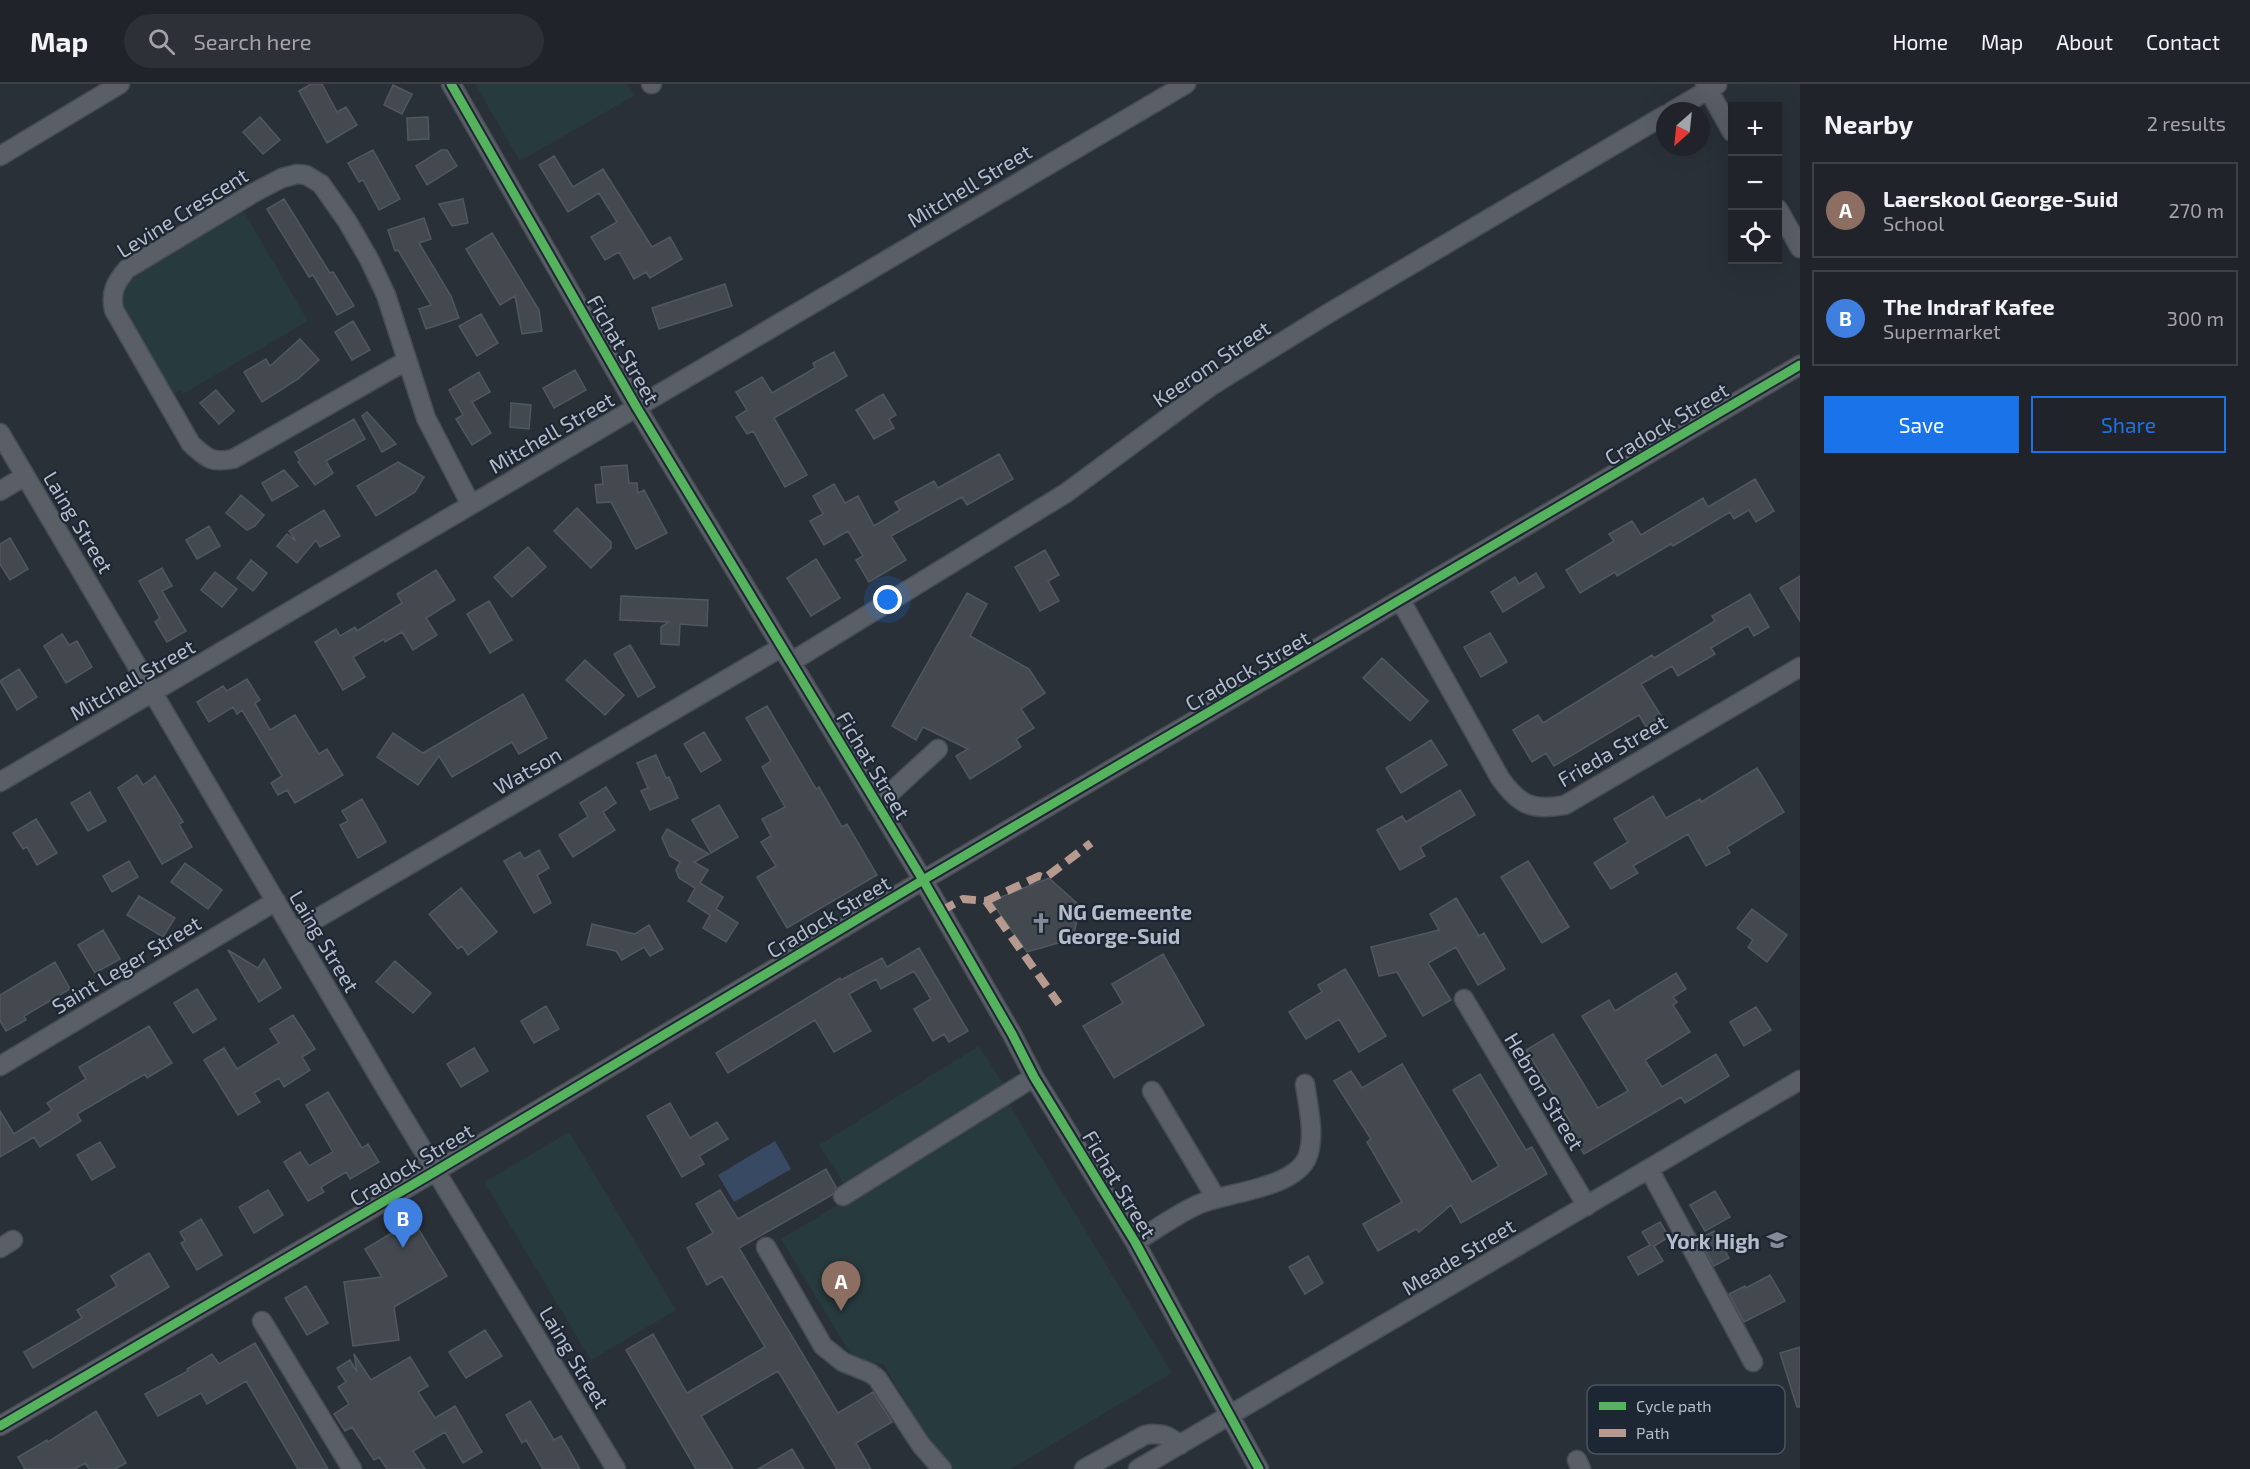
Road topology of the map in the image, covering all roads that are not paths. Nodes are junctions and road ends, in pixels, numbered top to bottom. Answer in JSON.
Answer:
{"nodes":[{"id":1,"x":120,"y":84,"type":"edge"},
{"id":2,"x":451,"y":84,"type":"edge"},
{"id":3,"x":1186,"y":84,"type":"edge"},
{"id":4,"x":1710,"y":86,"type":"edge"},
{"id":5,"x":1686,"y":102,"type":"edge"},
{"id":6,"x":1656,"y":120,"type":"edge"},
{"id":7,"x":1728,"y":124,"type":"edge"},
{"id":8,"x":0,"y":156,"type":"edge"},
{"id":9,"x":1779,"y":210,"type":"edge"},
{"id":10,"x":1800,"y":248,"type":"edge"},
{"id":11,"x":406,"y":361,"type":"junction"},
{"id":12,"x":1800,"y":365,"type":"edge"},
{"id":13,"x":637,"y":408,"type":"junction"},
{"id":14,"x":0,"y":433,"type":"edge"},
{"id":15,"x":25,"y":476,"type":"junction"},
{"id":16,"x":0,"y":491,"type":"edge"},
{"id":17,"x":471,"y":505,"type":"junction"},
{"id":18,"x":1401,"y":601,"type":"junction"},
{"id":19,"x":787,"y":655,"type":"junction"},
{"id":20,"x":1800,"y":667,"type":"edge"},
{"id":21,"x":154,"y":693,"type":"junction"},
{"id":22,"x":938,"y":749,"type":"dead end"},
{"id":23,"x":0,"y":782,"type":"edge"},
{"id":24,"x":877,"y":805,"type":"junction"},
{"id":25,"x":923,"y":880,"type":"junction"},
{"id":26,"x":276,"y":901,"type":"junction"},
{"id":27,"x":294,"y":932,"type":"junction"},
{"id":28,"x":1464,"y":999,"type":"dead end"},
{"id":29,"x":0,"y":1066,"type":"edge"},
{"id":30,"x":1034,"y":1077,"type":"junction"},
{"id":31,"x":1800,"y":1080,"type":"edge"},
{"id":32,"x":1305,"y":1084,"type":"dead end"},
{"id":33,"x":1152,"y":1091,"type":"dead end"},
{"id":34,"x":1649,"y":1169,"type":"junction"},
{"id":35,"x":436,"y":1171,"type":"junction"},
{"id":36,"x":843,"y":1196,"type":"dead end"},
{"id":37,"x":1216,"y":1198,"type":"junction"},
{"id":38,"x":1587,"y":1206,"type":"junction"},
{"id":39,"x":1135,"y":1242,"type":"junction"},
{"id":40,"x":766,"y":1247,"type":"dead end"},
{"id":41,"x":262,"y":1321,"type":"dead end"},
{"id":42,"x":1753,"y":1362,"type":"dead end"},
{"id":43,"x":1230,"y":1416,"type":"junction"},
{"id":44,"x":0,"y":1426,"type":"edge"},
{"id":45,"x":1180,"y":1445,"type":"junction"},
{"id":46,"x":352,"y":1469,"type":"edge"},
{"id":47,"x":616,"y":1469,"type":"edge"},
{"id":48,"x":942,"y":1469,"type":"edge"},
{"id":49,"x":1084,"y":1469,"type":"edge"},
{"id":50,"x":1138,"y":1469,"type":"edge"},
{"id":51,"x":1259,"y":1469,"type":"edge"}],
"edges":[{"from":1,"to":8,"type":"street"},
{"from":2,"to":13,"type":"street","name":"Fichat Street"},
{"from":3,"to":13,"type":"street","name":"Mitchell Street"},
{"from":4,"to":5,"type":"street"},
{"from":4,"to":7,"type":"street"},
{"from":6,"to":19,"type":"street","name":"Keerom Street"},
{"from":9,"to":10,"type":"street"},
{"from":11,"to":11,"type":"street","name":"Levine Crescent"},
{"from":11,"to":17,"type":"street","name":"Levine Crescent"},
{"from":12,"to":18,"type":"street","name":"Cradock Street"},
{"from":13,"to":17,"type":"street","name":"Mitchell Street"},
{"from":13,"to":19,"type":"street","name":"Fichat Street"},
{"from":14,"to":15,"type":"street","name":"Laing Street"},
{"from":15,"to":16,"type":"street"},
{"from":15,"to":21,"type":"street","name":"Laing Street"},
{"from":17,"to":21,"type":"street","name":"Mitchell Street"},
{"from":18,"to":20,"type":"street","name":"Frieda Street"},
{"from":18,"to":25,"type":"street","name":"Cradock Street"},
{"from":19,"to":24,"type":"street","name":"Fichat Street"},
{"from":19,"to":27,"type":"street","name":"Watson"},
{"from":21,"to":23,"type":"street","name":"Mitchell Street"},
{"from":21,"to":26,"type":"street","name":"Laing Street"},
{"from":22,"to":24,"type":"street"},
{"from":24,"to":25,"type":"street","name":"Fichat Street"},
{"from":25,"to":30,"type":"street","name":"Fichat Street"},
{"from":25,"to":35,"type":"street","name":"Cradock Street"},
{"from":26,"to":27,"type":"street","name":"Laing Street"},
{"from":26,"to":29,"type":"street","name":"Saint Leger Street"},
{"from":27,"to":35,"type":"street","name":"Laing Street"},
{"from":28,"to":38,"type":"street","name":"Hebron Street"},
{"from":30,"to":36,"type":"street"},
{"from":30,"to":39,"type":"street","name":"Fichat Street"},
{"from":31,"to":34,"type":"street","name":"Meade Street"},
{"from":32,"to":37,"type":"street"},
{"from":33,"to":37,"type":"street"},
{"from":34,"to":38,"type":"street","name":"Meade Street"},
{"from":34,"to":42,"type":"street"},
{"from":35,"to":44,"type":"street","name":"Cradock Street"},
{"from":35,"to":47,"type":"street","name":"Laing Street"},
{"from":37,"to":39,"type":"street"},
{"from":38,"to":43,"type":"street","name":"Meade Street"},
{"from":39,"to":43,"type":"street","name":"Fichat Street"},
{"from":40,"to":48,"type":"street"},
{"from":41,"to":46,"type":"street"},
{"from":43,"to":45,"type":"street","name":"Meade Street"},
{"from":43,"to":51,"type":"street","name":"Fichat Street"},
{"from":45,"to":49,"type":"street"},
{"from":45,"to":50,"type":"street","name":"Meade Street"}]}
